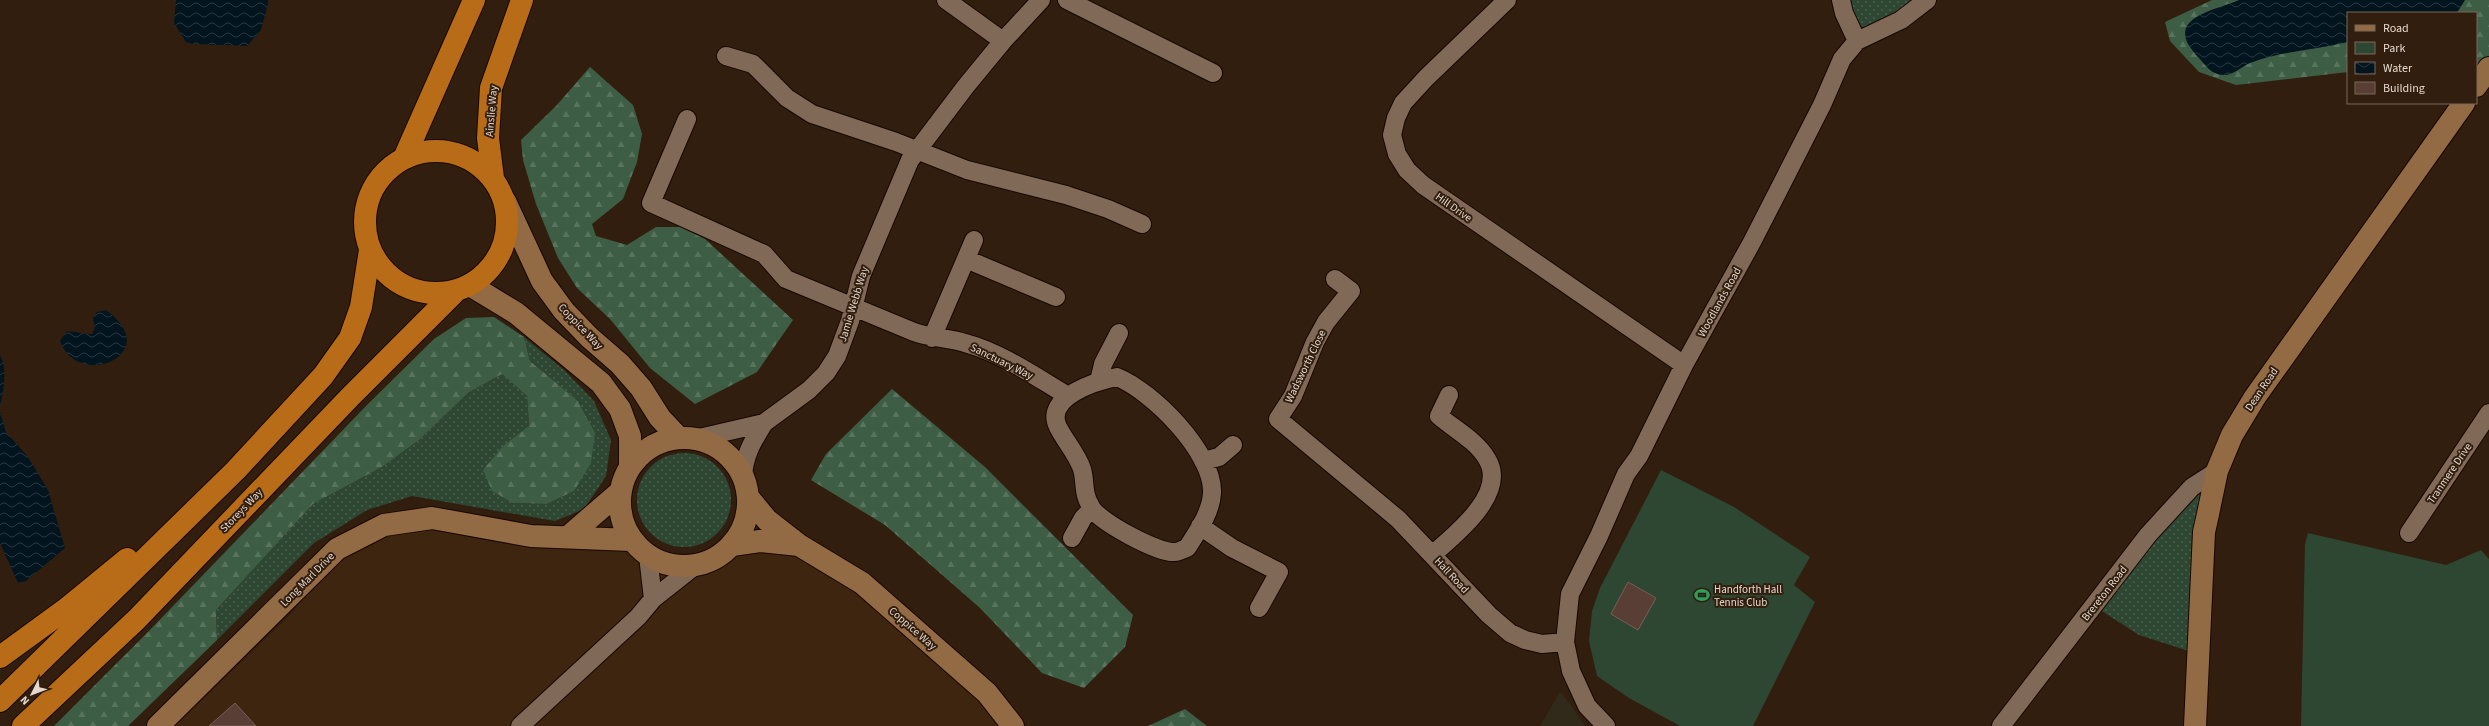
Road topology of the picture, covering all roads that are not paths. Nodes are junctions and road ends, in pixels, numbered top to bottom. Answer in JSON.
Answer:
{"nodes":[{"id":1,"x":474,"y":0,"type":"edge"},
{"id":2,"x":522,"y":0,"type":"edge"},
{"id":3,"x":946,"y":0,"type":"edge"},
{"id":4,"x":1041,"y":0,"type":"edge"},
{"id":5,"x":1067,"y":0,"type":"edge"},
{"id":6,"x":1507,"y":0,"type":"edge"},
{"id":7,"x":1842,"y":0,"type":"edge"},
{"id":8,"x":1927,"y":0,"type":"edge"},
{"id":9,"x":1002,"y":41,"type":"junction"},
{"id":10,"x":1857,"y":41,"type":"junction"},
{"id":11,"x":726,"y":56,"type":"dead end"},
{"id":12,"x":1213,"y":73,"type":"dead end"},
{"id":13,"x":2463,"y":104,"type":"edge"},
{"id":14,"x":687,"y":118,"type":"dead end"},
{"id":15,"x":914,"y":155,"type":"junction"},
{"id":16,"x":405,"y":156,"type":"junction"},
{"id":17,"x":493,"y":178,"type":"junction"},
{"id":18,"x":505,"y":201,"type":"junction"},
{"id":19,"x":1142,"y":224,"type":"dead end"},
{"id":20,"x":974,"y":240,"type":"dead end"},
{"id":21,"x":370,"y":250,"type":"junction"},
{"id":22,"x":966,"y":259,"type":"junction"},
{"id":23,"x":1335,"y":279,"type":"dead end"},
{"id":24,"x":463,"y":288,"type":"junction"},
{"id":25,"x":1056,"y":297,"type":"dead end"},
{"id":26,"x":853,"y":307,"type":"junction"},
{"id":27,"x":1119,"y":333,"type":"dead end"},
{"id":28,"x":932,"y":338,"type":"junction"},
{"id":29,"x":1684,"y":365,"type":"junction"},
{"id":30,"x":1099,"y":381,"type":"junction"},
{"id":31,"x":1449,"y":395,"type":"dead end"},
{"id":32,"x":1068,"y":396,"type":"junction"},
{"id":33,"x":2489,"y":414,"type":"edge"},
{"id":34,"x":1278,"y":419,"type":"joint"},
{"id":35,"x":764,"y":423,"type":"junction"},
{"id":36,"x":688,"y":438,"type":"junction"},
{"id":37,"x":1234,"y":445,"type":"dead end"},
{"id":38,"x":1203,"y":461,"type":"junction"},
{"id":39,"x":630,"y":464,"type":"junction"},
{"id":40,"x":236,"y":470,"type":"junction"},
{"id":41,"x":2217,"y":471,"type":"junction"},
{"id":42,"x":746,"y":487,"type":"junction"},
{"id":43,"x":621,"y":491,"type":"junction"},
{"id":44,"x":1092,"y":509,"type":"junction"},
{"id":45,"x":1200,"y":526,"type":"junction"},
{"id":46,"x":2409,"y":533,"type":"dead end"},
{"id":47,"x":568,"y":536,"type":"junction"},
{"id":48,"x":1072,"y":538,"type":"dead end"},
{"id":49,"x":631,"y":540,"type":"junction"},
{"id":50,"x":732,"y":545,"type":"junction"},
{"id":51,"x":799,"y":545,"type":"junction"},
{"id":52,"x":1433,"y":554,"type":"junction"},
{"id":53,"x":648,"y":556,"type":"junction"},
{"id":54,"x":696,"y":565,"type":"junction"},
{"id":55,"x":652,"y":599,"type":"junction"},
{"id":56,"x":1259,"y":608,"type":"dead end"},
{"id":57,"x":1565,"y":642,"type":"junction"},
{"id":58,"x":0,"y":657,"type":"edge"},
{"id":59,"x":0,"y":701,"type":"edge"},
{"id":60,"x":23,"y":726,"type":"edge"},
{"id":61,"x":158,"y":726,"type":"edge"},
{"id":62,"x":520,"y":726,"type":"edge"},
{"id":63,"x":1013,"y":726,"type":"edge"},
{"id":64,"x":1606,"y":726,"type":"edge"},
{"id":65,"x":2001,"y":726,"type":"edge"},
{"id":66,"x":2195,"y":726,"type":"edge"}],
"edges":[{"from":1,"to":16,"type":"highway"},
{"from":2,"to":17,"type":"highway","name":"Ainslie Way"},
{"from":3,"to":9,"type":"street"},
{"from":4,"to":9,"type":"street","name":"Jamie Webb Way"},
{"from":5,"to":12,"type":"street"},
{"from":6,"to":29,"type":"street","name":"Hill Drive"},
{"from":7,"to":10,"type":"street"},
{"from":8,"to":10,"type":"street","name":"Woodlands Road"},
{"from":9,"to":15,"type":"street","name":"Jamie Webb Way"},
{"from":10,"to":29,"type":"street","name":"Woodlands Road"},
{"from":11,"to":15,"type":"street"},
{"from":13,"to":41,"type":"street","name":"Dean Road"},
{"from":14,"to":26,"type":"street","name":"Sanctuary Way"},
{"from":15,"to":19,"type":"street"},
{"from":15,"to":26,"type":"street","name":"Jamie Webb Way"},
{"from":16,"to":17,"type":"highway"},
{"from":16,"to":21,"type":"highway"},
{"from":17,"to":18,"type":"highway"},
{"from":18,"to":24,"type":"highway","name":"Storeys Way"},
{"from":18,"to":36,"type":"street","name":"Coppice Way"},
{"from":20,"to":22,"type":"street"},
{"from":21,"to":24,"type":"highway"},
{"from":21,"to":40,"type":"highway"},
{"from":22,"to":25,"type":"street"},
{"from":22,"to":28,"type":"street"},
{"from":23,"to":34,"type":"street","name":"Wadsworth Close"},
{"from":24,"to":39,"type":"street"},
{"from":24,"to":60,"type":"highway","name":"Storeys Way"},
{"from":26,"to":28,"type":"street","name":"Sanctuary Way"},
{"from":26,"to":35,"type":"street","name":"Jamie Webb Way"},
{"from":27,"to":30,"type":"street"},
{"from":28,"to":32,"type":"street","name":"Sanctuary Way"},
{"from":29,"to":57,"type":"street","name":"Woodlands Road"},
{"from":30,"to":32,"type":"street"},
{"from":30,"to":38,"type":"street"},
{"from":31,"to":52,"type":"street"},
{"from":32,"to":44,"type":"street"},
{"from":33,"to":46,"type":"street","name":"Tranmere Drive"},
{"from":34,"to":52,"type":"street","name":"Hall Road"},
{"from":35,"to":36,"type":"street","name":"Jamie Webb Way"},
{"from":35,"to":42,"type":"street","name":"Jamie Webb Way"},
{"from":36,"to":39,"type":"street"},
{"from":36,"to":42,"type":"street"},
{"from":37,"to":38,"type":"street"},
{"from":38,"to":45,"type":"street"},
{"from":39,"to":43,"type":"street"},
{"from":40,"to":58,"type":"highway"},
{"from":40,"to":59,"type":"highway"},
{"from":41,"to":65,"type":"street","name":"Brereton Road"},
{"from":41,"to":66,"type":"street","name":"Dean Road"},
{"from":42,"to":50,"type":"street"},
{"from":42,"to":51,"type":"street","name":"Coppice Way"},
{"from":43,"to":47,"type":"street"},
{"from":43,"to":49,"type":"street"},
{"from":44,"to":45,"type":"street"},
{"from":44,"to":48,"type":"street"},
{"from":45,"to":56,"type":"street"},
{"from":47,"to":49,"type":"street","name":"Long Marl Drive"},
{"from":47,"to":61,"type":"street","name":"Long Marl Drive"},
{"from":49,"to":53,"type":"street"},
{"from":50,"to":51,"type":"street","name":"Coppice Way"},
{"from":50,"to":54,"type":"street"},
{"from":51,"to":63,"type":"street","name":"Coppice Way"},
{"from":52,"to":57,"type":"street","name":"Hall Road"},
{"from":53,"to":54,"type":"street"},
{"from":53,"to":55,"type":"street"},
{"from":54,"to":55,"type":"street"},
{"from":55,"to":62,"type":"street"},
{"from":57,"to":64,"type":"street"}]}
